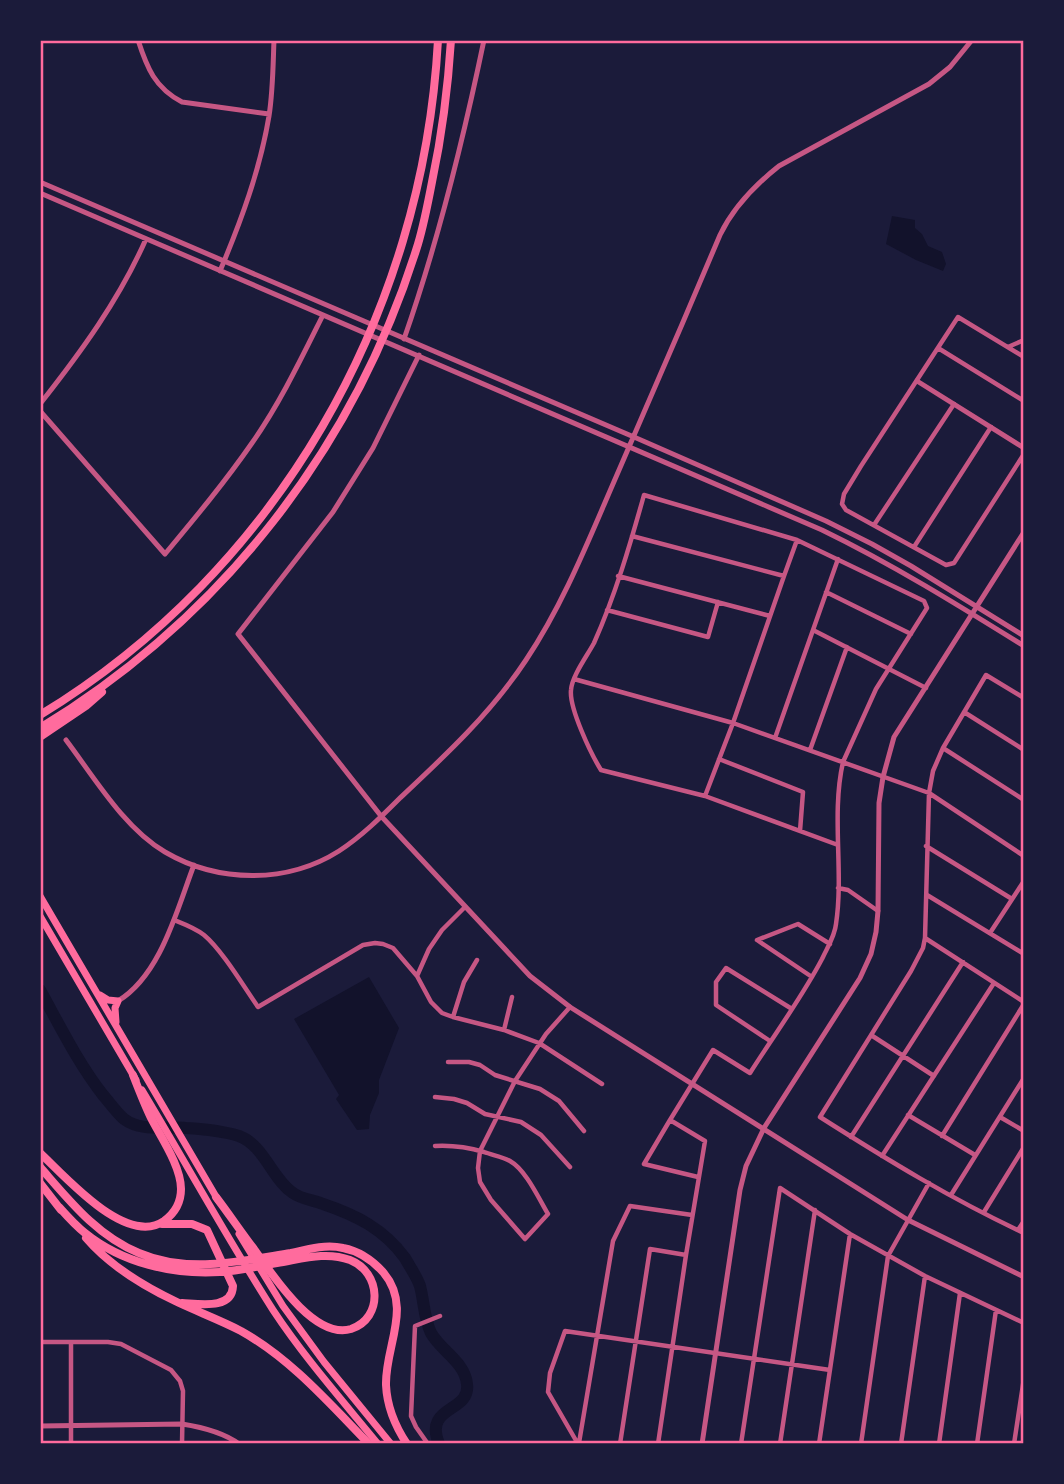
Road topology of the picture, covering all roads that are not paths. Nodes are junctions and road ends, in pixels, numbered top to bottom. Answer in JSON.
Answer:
{"nodes":[{"id":1,"x":138,"y":40,"type":"edge"},
{"id":2,"x":274,"y":40,"type":"edge"},
{"id":3,"x":438,"y":40,"type":"edge"},
{"id":4,"x":451,"y":40,"type":"edge"},
{"id":5,"x":484,"y":40,"type":"edge"},
{"id":6,"x":972,"y":40,"type":"edge"},
{"id":7,"x":269,"y":114,"type":"junction"},
{"id":8,"x":40,"y":183,"type":"edge"},
{"id":9,"x":40,"y":193,"type":"edge"},
{"id":10,"x":146,"y":239,"type":"junction"},
{"id":11,"x":224,"y":261,"type":"junction"},
{"id":12,"x":220,"y":271,"type":"junction"},
{"id":13,"x":323,"y":315,"type":"junction"},
{"id":14,"x":401,"y":338,"type":"junction"},
{"id":15,"x":1024,"y":340,"type":"edge"},
{"id":16,"x":1009,"y":347,"type":"junction"},
{"id":17,"x":938,"y":348,"type":"junction"},
{"id":18,"x":419,"y":355,"type":"junction"},
{"id":19,"x":1024,"y":357,"type":"edge"},
{"id":20,"x":917,"y":381,"type":"junction"},
{"id":21,"x":1024,"y":401,"type":"edge"},
{"id":22,"x":40,"y":404,"type":"edge"},
{"id":23,"x":954,"y":404,"type":"junction"},
{"id":24,"x":40,"y":411,"type":"edge"},
{"id":25,"x":991,"y":427,"type":"junction"},
{"id":26,"x":634,"y":437,"type":"junction"},
{"id":27,"x":630,"y":446,"type":"junction"},
{"id":28,"x":1024,"y":448,"type":"edge"},
{"id":29,"x":1024,"y":454,"type":"edge"},
{"id":30,"x":874,"y":525,"type":"junction"},
{"id":31,"x":1024,"y":532,"type":"edge"},
{"id":32,"x":632,"y":536,"type":"junction"},
{"id":33,"x":797,"y":540,"type":"junction"},
{"id":34,"x":914,"y":548,"type":"junction"},
{"id":35,"x":838,"y":559,"type":"junction"},
{"id":36,"x":618,"y":576,"type":"junction"},
{"id":37,"x":784,"y":576,"type":"junction"},
{"id":38,"x":826,"y":592,"type":"junction"},
{"id":39,"x":718,"y":602,"type":"junction"},
{"id":40,"x":976,"y":607,"type":"junction"},
{"id":41,"x":607,"y":610,"type":"junction"},
{"id":42,"x":972,"y":614,"type":"junction"},
{"id":43,"x":770,"y":616,"type":"junction"},
{"id":44,"x":813,"y":630,"type":"junction"},
{"id":45,"x":911,"y":634,"type":"junction"},
{"id":46,"x":1024,"y":636,"type":"edge"},
{"id":47,"x":1024,"y":646,"type":"edge"},
{"id":48,"x":847,"y":647,"type":"junction"},
{"id":49,"x":147,"y":653,"type":"junction"},
{"id":50,"x":889,"y":668,"type":"junction"},
{"id":51,"x":574,"y":679,"type":"junction"},
{"id":52,"x":926,"y":688,"type":"junction"},
{"id":53,"x":1024,"y":698,"type":"edge"},
{"id":54,"x":964,"y":712,"type":"junction"},
{"id":55,"x":40,"y":715,"type":"edge"},
{"id":56,"x":733,"y":723,"type":"junction"},
{"id":57,"x":40,"y":727,"type":"edge"},
{"id":58,"x":40,"y":737,"type":"edge"},
{"id":59,"x":775,"y":738,"type":"junction"},
{"id":60,"x":66,"y":740,"type":"dead end"},
{"id":61,"x":943,"y":748,"type":"junction"},
{"id":62,"x":810,"y":750,"type":"junction"},
{"id":63,"x":1024,"y":750,"type":"edge"},
{"id":64,"x":719,"y":759,"type":"junction"},
{"id":65,"x":843,"y":762,"type":"junction"},
{"id":66,"x":883,"y":777,"type":"junction"},
{"id":67,"x":929,"y":793,"type":"junction"},
{"id":68,"x":705,"y":796,"type":"junction"},
{"id":69,"x":1024,"y":800,"type":"edge"},
{"id":70,"x":382,"y":816,"type":"junction"},
{"id":71,"x":800,"y":831,"type":"junction"},
{"id":72,"x":838,"y":845,"type":"junction"},
{"id":73,"x":926,"y":846,"type":"junction"},
{"id":74,"x":1024,"y":856,"type":"edge"},
{"id":75,"x":194,"y":865,"type":"junction"},
{"id":76,"x":1024,"y":881,"type":"edge"},
{"id":77,"x":838,"y":888,"type":"junction"},
{"id":78,"x":927,"y":895,"type":"junction"},
{"id":79,"x":40,"y":896,"type":"edge"},
{"id":80,"x":1012,"y":899,"type":"junction"},
{"id":81,"x":465,"y":907,"type":"junction"},
{"id":82,"x":878,"y":911,"type":"junction"},
{"id":83,"x":40,"y":916,"type":"edge"},
{"id":84,"x":173,"y":919,"type":"junction"},
{"id":85,"x":990,"y":933,"type":"junction"},
{"id":86,"x":925,"y":938,"type":"junction"},
{"id":87,"x":830,"y":944,"type":"junction"},
{"id":88,"x":1024,"y":954,"type":"edge"},
{"id":89,"x":477,"y":960,"type":"dead end"},
{"id":90,"x":963,"y":962,"type":"junction"},
{"id":91,"x":417,"y":976,"type":"junction"},
{"id":92,"x":812,"y":977,"type":"junction"},
{"id":93,"x":994,"y":983,"type":"junction"},
{"id":94,"x":96,"y":992,"type":"junction"},
{"id":95,"x":512,"y":997,"type":"dead end"},
{"id":96,"x":118,"y":1001,"type":"junction"},
{"id":97,"x":1024,"y":1003,"type":"edge"},
{"id":98,"x":570,"y":1007,"type":"junction"},
{"id":99,"x":792,"y":1009,"type":"junction"},
{"id":100,"x":453,"y":1017,"type":"junction"},
{"id":101,"x":118,"y":1029,"type":"junction"},
{"id":102,"x":504,"y":1030,"type":"junction"},
{"id":103,"x":871,"y":1035,"type":"junction"},
{"id":104,"x":770,"y":1041,"type":"junction"},
{"id":105,"x":539,"y":1043,"type":"junction"},
{"id":106,"x":903,"y":1056,"type":"junction"},
{"id":107,"x":449,"y":1062,"type":"dead end"},
{"id":108,"x":133,"y":1075,"type":"joint"},
{"id":109,"x":934,"y":1076,"type":"junction"},
{"id":110,"x":1024,"y":1078,"type":"edge"},
{"id":111,"x":515,"y":1081,"type":"junction"},
{"id":112,"x":602,"y":1084,"type":"dead end"},
{"id":113,"x":693,"y":1084,"type":"junction"},
{"id":114,"x":435,"y":1097,"type":"dead end"},
{"id":115,"x":908,"y":1115,"type":"junction"},
{"id":116,"x":496,"y":1116,"type":"junction"},
{"id":117,"x":1000,"y":1117,"type":"junction"},
{"id":118,"x":670,"y":1120,"type":"junction"},
{"id":119,"x":764,"y":1128,"type":"junction"},
{"id":120,"x":584,"y":1131,"type":"dead end"},
{"id":121,"x":1024,"y":1131,"type":"edge"},
{"id":122,"x":164,"y":1135,"type":"junction"},
{"id":123,"x":943,"y":1136,"type":"junction"},
{"id":124,"x":851,"y":1137,"type":"junction"},
{"id":125,"x":435,"y":1146,"type":"dead end"},
{"id":126,"x":1024,"y":1147,"type":"edge"},
{"id":127,"x":480,"y":1152,"type":"junction"},
{"id":128,"x":40,"y":1153,"type":"edge"},
{"id":129,"x":975,"y":1155,"type":"junction"},
{"id":130,"x":882,"y":1156,"type":"junction"},
{"id":131,"x":40,"y":1167,"type":"edge"},
{"id":132,"x":570,"y":1167,"type":"dead end"},
{"id":133,"x":698,"y":1177,"type":"junction"},
{"id":134,"x":40,"y":1183,"type":"edge"},
{"id":135,"x":929,"y":1183,"type":"junction"},
{"id":136,"x":951,"y":1195,"type":"junction"},
{"id":137,"x":216,"y":1197,"type":"junction"},
{"id":138,"x":59,"y":1207,"type":"junction"},
{"id":139,"x":814,"y":1210,"type":"junction"},
{"id":140,"x":984,"y":1212,"type":"junction"},
{"id":141,"x":692,"y":1215,"type":"junction"},
{"id":142,"x":908,"y":1220,"type":"junction"},
{"id":143,"x":1024,"y":1221,"type":"edge"},
{"id":144,"x":159,"y":1224,"type":"junction"},
{"id":145,"x":1021,"y":1231,"type":"edge"},
{"id":146,"x":850,"y":1234,"type":"junction"},
{"id":147,"x":686,"y":1255,"type":"junction"},
{"id":148,"x":888,"y":1256,"type":"junction"},
{"id":149,"x":278,"y":1259,"type":"junction"},
{"id":150,"x":219,"y":1268,"type":"junction"},
{"id":151,"x":925,"y":1276,"type":"junction"},
{"id":152,"x":1024,"y":1277,"type":"edge"},
{"id":153,"x":960,"y":1293,"type":"junction"},
{"id":154,"x":177,"y":1303,"type":"junction"},
{"id":155,"x":996,"y":1310,"type":"junction"},
{"id":156,"x":437,"y":1317,"type":"dead end"},
{"id":157,"x":1024,"y":1323,"type":"edge"},
{"id":158,"x":597,"y":1335,"type":"junction"},
{"id":159,"x":636,"y":1341,"type":"junction"},
{"id":160,"x":40,"y":1342,"type":"edge"},
{"id":161,"x":71,"y":1342,"type":"junction"},
{"id":162,"x":672,"y":1347,"type":"junction"},
{"id":163,"x":716,"y":1353,"type":"junction"},
{"id":164,"x":755,"y":1359,"type":"junction"},
{"id":165,"x":792,"y":1365,"type":"junction"},
{"id":166,"x":830,"y":1370,"type":"junction"},
{"id":167,"x":1024,"y":1378,"type":"edge"},
{"id":168,"x":182,"y":1424,"type":"junction"},
{"id":169,"x":40,"y":1426,"type":"edge"},
{"id":170,"x":71,"y":1426,"type":"junction"},
{"id":171,"x":71,"y":1444,"type":"edge"},
{"id":172,"x":182,"y":1444,"type":"edge"},
{"id":173,"x":239,"y":1444,"type":"edge"},
{"id":174,"x":369,"y":1444,"type":"edge"},
{"id":175,"x":379,"y":1444,"type":"edge"},
{"id":176,"x":391,"y":1444,"type":"edge"},
{"id":177,"x":407,"y":1444,"type":"edge"},
{"id":178,"x":428,"y":1444,"type":"edge"},
{"id":179,"x":578,"y":1444,"type":"edge"},
{"id":180,"x":620,"y":1444,"type":"edge"},
{"id":181,"x":658,"y":1444,"type":"edge"},
{"id":182,"x":702,"y":1444,"type":"edge"},
{"id":183,"x":741,"y":1444,"type":"edge"},
{"id":184,"x":780,"y":1444,"type":"edge"},
{"id":185,"x":819,"y":1444,"type":"edge"},
{"id":186,"x":861,"y":1444,"type":"edge"},
{"id":187,"x":901,"y":1444,"type":"edge"},
{"id":188,"x":939,"y":1444,"type":"edge"},
{"id":189,"x":977,"y":1444,"type":"edge"},
{"id":190,"x":1014,"y":1444,"type":"edge"}],
"edges":[{"from":1,"to":7,"type":"street"},
{"from":2,"to":7,"type":"street"},
{"from":3,"to":55,"type":"highway"},
{"from":4,"to":49,"type":"highway"},
{"from":5,"to":14,"type":"street"},
{"from":6,"to":26,"type":"street"},
{"from":7,"to":11,"type":"street"},
{"from":8,"to":11,"type":"street"},
{"from":9,"to":10,"type":"street"},
{"from":10,"to":12,"type":"street"},
{"from":10,"to":22,"type":"street"},
{"from":11,"to":12,"type":"street"},
{"from":11,"to":14,"type":"street"},
{"from":12,"to":13,"type":"street"},
{"from":13,"to":18,"type":"street"},
{"from":13,"to":24,"type":"street"},
{"from":14,"to":26,"type":"street"},
{"from":15,"to":16,"type":"street"},
{"from":16,"to":17,"type":"street"},
{"from":16,"to":19,"type":"street"},
{"from":17,"to":20,"type":"street"},
{"from":17,"to":21,"type":"street"},
{"from":18,"to":27,"type":"street"},
{"from":18,"to":70,"type":"street"},
{"from":20,"to":23,"type":"street"},
{"from":20,"to":30,"type":"street"},
{"from":23,"to":25,"type":"street"},
{"from":23,"to":30,"type":"street"},
{"from":25,"to":28,"type":"street"},
{"from":25,"to":34,"type":"street"},
{"from":26,"to":27,"type":"street"},
{"from":26,"to":40,"type":"street"},
{"from":27,"to":42,"type":"street"},
{"from":27,"to":70,"type":"street"},
{"from":29,"to":34,"type":"street"},
{"from":30,"to":34,"type":"street"},
{"from":31,"to":40,"type":"street"},
{"from":32,"to":33,"type":"street"},
{"from":32,"to":36,"type":"street"},
{"from":32,"to":37,"type":"street"},
{"from":33,"to":35,"type":"street"},
{"from":33,"to":37,"type":"street"},
{"from":35,"to":38,"type":"street"},
{"from":35,"to":45,"type":"street"},
{"from":36,"to":39,"type":"street"},
{"from":36,"to":41,"type":"street"},
{"from":37,"to":43,"type":"street"},
{"from":38,"to":44,"type":"street"},
{"from":38,"to":45,"type":"street"},
{"from":39,"to":41,"type":"street"},
{"from":39,"to":43,"type":"street"},
{"from":40,"to":42,"type":"street"},
{"from":40,"to":46,"type":"street"},
{"from":41,"to":51,"type":"street"},
{"from":42,"to":47,"type":"street"},
{"from":42,"to":52,"type":"street"},
{"from":43,"to":56,"type":"street"},
{"from":44,"to":48,"type":"street"},
{"from":44,"to":59,"type":"street"},
{"from":45,"to":50,"type":"street"},
{"from":48,"to":50,"type":"street"},
{"from":48,"to":62,"type":"street"},
{"from":49,"to":57,"type":"highway"},
{"from":49,"to":58,"type":"highway"},
{"from":50,"to":52,"type":"street"},
{"from":50,"to":65,"type":"street"},
{"from":51,"to":56,"type":"street"},
{"from":51,"to":68,"type":"street"},
{"from":52,"to":66,"type":"street"},
{"from":53,"to":54,"type":"street"},
{"from":54,"to":61,"type":"street"},
{"from":54,"to":63,"type":"street"},
{"from":56,"to":59,"type":"street"},
{"from":56,"to":64,"type":"street"},
{"from":59,"to":62,"type":"street"},
{"from":60,"to":75,"type":"street"},
{"from":61,"to":67,"type":"street"},
{"from":61,"to":69,"type":"street"},
{"from":62,"to":65,"type":"street"},
{"from":64,"to":68,"type":"street"},
{"from":64,"to":71,"type":"street"},
{"from":65,"to":66,"type":"street"},
{"from":65,"to":72,"type":"street"},
{"from":66,"to":67,"type":"street"},
{"from":66,"to":82,"type":"street"},
{"from":67,"to":73,"type":"street"},
{"from":67,"to":74,"type":"street"},
{"from":68,"to":71,"type":"street"},
{"from":70,"to":75,"type":"street"},
{"from":70,"to":81,"type":"street"},
{"from":71,"to":72,"type":"street"},
{"from":72,"to":77,"type":"street"},
{"from":73,"to":78,"type":"street"},
{"from":73,"to":80,"type":"street"},
{"from":75,"to":84,"type":"street"},
{"from":76,"to":80,"type":"street"},
{"from":77,"to":82,"type":"street"},
{"from":77,"to":87,"type":"street"},
{"from":78,"to":85,"type":"street"},
{"from":78,"to":86,"type":"street"},
{"from":79,"to":94,"type":"highway"},
{"from":80,"to":85,"type":"street"},
{"from":81,"to":91,"type":"street"},
{"from":81,"to":98,"type":"street"},
{"from":82,"to":119,"type":"street"},
{"from":83,"to":108,"type":"highway"},
{"from":84,"to":91,"type":"street"},
{"from":84,"to":96,"type":"street"},
{"from":85,"to":88,"type":"street"},
{"from":86,"to":90,"type":"street"},
{"from":86,"to":103,"type":"street"},
{"from":87,"to":92,"type":"street"},
{"from":87,"to":92,"type":"street"},
{"from":89,"to":100,"type":"street"},
{"from":90,"to":93,"type":"street"},
{"from":90,"to":106,"type":"street"},
{"from":91,"to":100,"type":"street"},
{"from":92,"to":99,"type":"street"},
{"from":93,"to":97,"type":"street"},
{"from":93,"to":109,"type":"street"},
{"from":94,"to":96,"type":"highway"},
{"from":94,"to":101,"type":"highway"},
{"from":95,"to":102,"type":"street"},
{"from":96,"to":101,"type":"highway"},
{"from":97,"to":123,"type":"street"},
{"from":98,"to":105,"type":"street"},
{"from":98,"to":113,"type":"street"},
{"from":99,"to":104,"type":"street"},
{"from":99,"to":104,"type":"street"},
{"from":100,"to":102,"type":"street"},
{"from":101,"to":137,"type":"highway"},
{"from":102,"to":105,"type":"street"},
{"from":103,"to":106,"type":"street"},
{"from":103,"to":124,"type":"street"},
{"from":104,"to":113,"type":"street"},
{"from":105,"to":111,"type":"street"},
{"from":105,"to":112,"type":"street"},
{"from":106,"to":109,"type":"street"},
{"from":106,"to":124,"type":"street"},
{"from":107,"to":111,"type":"street"},
{"from":108,"to":122,"type":"highway"},
{"from":109,"to":115,"type":"street"},
{"from":110,"to":117,"type":"street"},
{"from":111,"to":116,"type":"street"},
{"from":111,"to":120,"type":"street"},
{"from":113,"to":118,"type":"street"},
{"from":113,"to":119,"type":"street"},
{"from":114,"to":116,"type":"street"},
{"from":115,"to":123,"type":"street"},
{"from":115,"to":130,"type":"street"},
{"from":116,"to":127,"type":"street"},
{"from":116,"to":132,"type":"street"},
{"from":117,"to":121,"type":"street"},
{"from":117,"to":129,"type":"street"},
{"from":118,"to":133,"type":"street"},
{"from":118,"to":133,"type":"street"},
{"from":119,"to":142,"type":"street"},
{"from":119,"to":163,"type":"street"},
{"from":122,"to":144,"type":"highway"},
{"from":122,"to":175,"type":"highway"},
{"from":123,"to":129,"type":"street"},
{"from":124,"to":130,"type":"street"},
{"from":125,"to":127,"type":"street"},
{"from":126,"to":140,"type":"street"},
{"from":127,"to":127,"type":"street"},
{"from":128,"to":144,"type":"highway"},
{"from":129,"to":136,"type":"street"},
{"from":130,"to":135,"type":"street"},
{"from":131,"to":150,"type":"highway"},
{"from":133,"to":141,"type":"street"},
{"from":134,"to":138,"type":"highway"},
{"from":135,"to":136,"type":"street"},
{"from":135,"to":142,"type":"street"},
{"from":136,"to":140,"type":"street"},
{"from":137,"to":149,"type":"highway"},
{"from":137,"to":176,"type":"highway"},
{"from":138,"to":150,"type":"highway"},
{"from":138,"to":154,"type":"highway"},
{"from":139,"to":146,"type":"street"},
{"from":139,"to":164,"type":"street"},
{"from":139,"to":165,"type":"street"},
{"from":140,"to":145,"type":"street"},
{"from":141,"to":147,"type":"street"},
{"from":141,"to":158,"type":"street"},
{"from":142,"to":148,"type":"street"},
{"from":142,"to":152,"type":"street"},
{"from":143,"to":145,"type":"street"},
{"from":144,"to":154,"type":"highway"},
{"from":146,"to":148,"type":"street"},
{"from":146,"to":166,"type":"street"},
{"from":147,"to":159,"type":"street"},
{"from":147,"to":162,"type":"street"},
{"from":148,"to":151,"type":"street"},
{"from":148,"to":186,"type":"street"},
{"from":149,"to":150,"type":"highway"},
{"from":149,"to":177,"type":"highway"},
{"from":151,"to":153,"type":"street"},
{"from":151,"to":187,"type":"street"},
{"from":153,"to":155,"type":"street"},
{"from":153,"to":188,"type":"street"},
{"from":154,"to":174,"type":"highway"},
{"from":155,"to":157,"type":"street"},
{"from":155,"to":189,"type":"street"},
{"from":156,"to":178,"type":"street"},
{"from":158,"to":159,"type":"street"},
{"from":158,"to":179,"type":"street"},
{"from":158,"to":179,"type":"street"},
{"from":159,"to":162,"type":"street"},
{"from":159,"to":180,"type":"street"},
{"from":160,"to":161,"type":"street"},
{"from":161,"to":168,"type":"street"},
{"from":161,"to":170,"type":"street"},
{"from":162,"to":163,"type":"street"},
{"from":162,"to":181,"type":"street"},
{"from":163,"to":164,"type":"street"},
{"from":163,"to":182,"type":"street"},
{"from":164,"to":165,"type":"street"},
{"from":164,"to":183,"type":"street"},
{"from":165,"to":166,"type":"street"},
{"from":165,"to":184,"type":"street"},
{"from":166,"to":185,"type":"street"},
{"from":167,"to":190,"type":"street"},
{"from":168,"to":170,"type":"street"},
{"from":168,"to":172,"type":"street"},
{"from":168,"to":173,"type":"street"},
{"from":169,"to":170,"type":"street"},
{"from":170,"to":171,"type":"street"}]}
